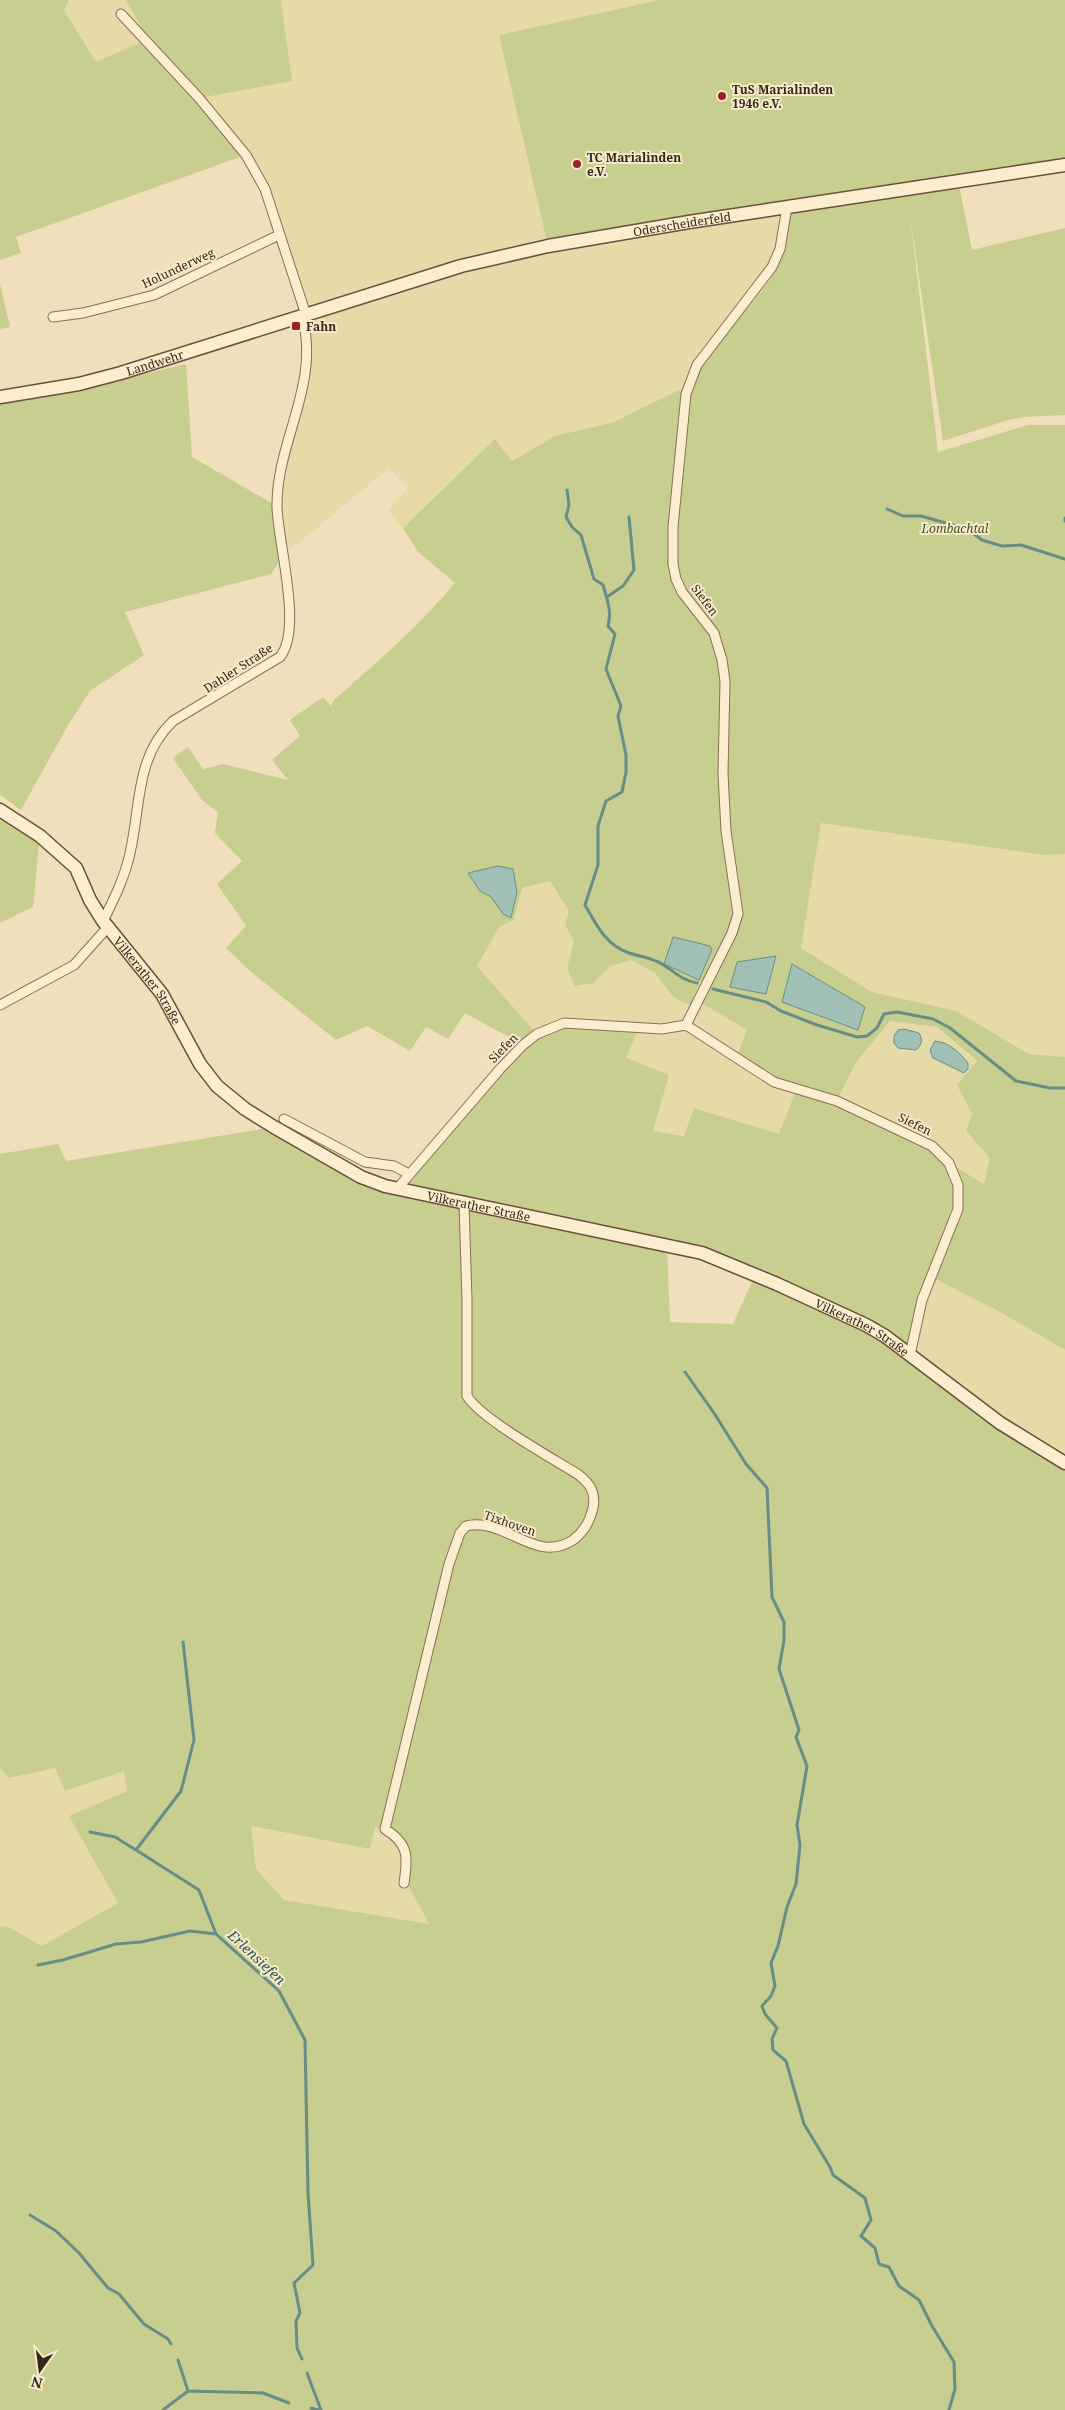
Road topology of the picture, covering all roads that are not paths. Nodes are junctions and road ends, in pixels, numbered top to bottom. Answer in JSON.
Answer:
{"nodes":[{"id":1,"x":121,"y":14,"type":"dead end"},
{"id":2,"x":1065,"y":165,"type":"edge"},
{"id":3,"x":787,"y":207,"type":"junction"},
{"id":4,"x":279,"y":235,"type":"junction"},
{"id":5,"x":304,"y":316,"type":"junction"},
{"id":6,"x":53,"y":317,"type":"dead end"},
{"id":7,"x":0,"y":397,"type":"edge"},
{"id":8,"x":0,"y":810,"type":"edge"},
{"id":9,"x":105,"y":924,"type":"junction"},
{"id":10,"x":0,"y":1005,"type":"edge"},
{"id":11,"x":686,"y":1025,"type":"junction"},
{"id":12,"x":290,"y":1119,"type":"dead end"},
{"id":13,"x":409,"y":1174,"type":"junction"},
{"id":14,"x":397,"y":1189,"type":"junction"},
{"id":15,"x":464,"y":1203,"type":"junction"},
{"id":16,"x":910,"y":1355,"type":"junction"},
{"id":17,"x":1065,"y":1462,"type":"edge"},
{"id":18,"x":404,"y":1883,"type":"dead end"}],
"edges":[{"from":1,"to":4,"type":"street"},
{"from":2,"to":3,"type":"street","name":"Oderscheiderfeld"},
{"from":3,"to":5,"type":"street","name":"Oderscheiderfeld"},
{"from":3,"to":11,"type":"street","name":"Siefen"},
{"from":4,"to":5,"type":"street"},
{"from":4,"to":6,"type":"street","name":"Holunderweg"},
{"from":5,"to":7,"type":"street","name":"Landwehr"},
{"from":5,"to":9,"type":"street","name":"Dahler Straße"},
{"from":8,"to":9,"type":"street","name":"Vilkerather Straße"},
{"from":9,"to":10,"type":"street","name":"Dahler Straße"},
{"from":9,"to":14,"type":"street","name":"Vilkerather Straße"},
{"from":11,"to":13,"type":"street","name":"Siefen"},
{"from":11,"to":16,"type":"street","name":"Siefen"},
{"from":12,"to":13,"type":"street"},
{"from":13,"to":14,"type":"street","name":"Siefen"},
{"from":14,"to":15,"type":"street","name":"Vilkerather Straße"},
{"from":15,"to":16,"type":"street","name":"Vilkerather Straße"},
{"from":15,"to":18,"type":"street","name":"Tixhoven"},
{"from":16,"to":17,"type":"street","name":"Vilkerather Straße"}]}
